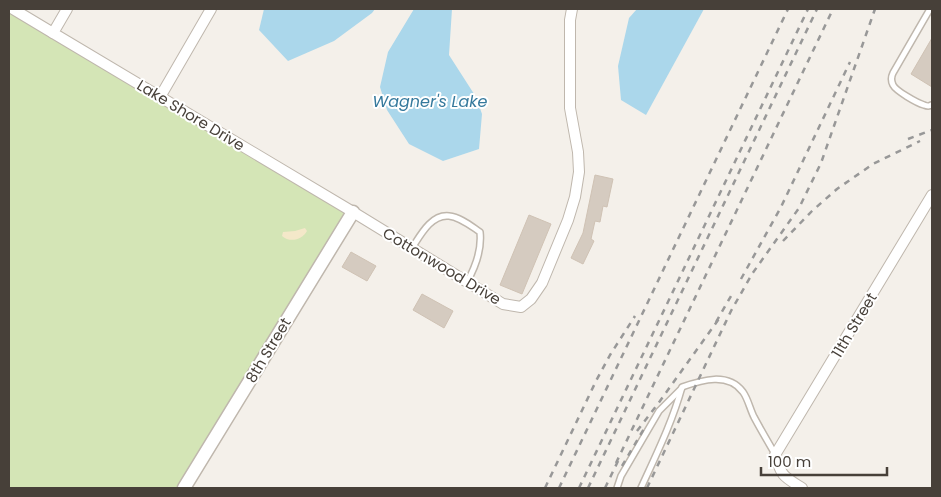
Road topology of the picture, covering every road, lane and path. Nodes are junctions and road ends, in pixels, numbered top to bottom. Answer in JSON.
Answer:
{"nodes":[{"id":1,"x":13,"y":9,"type":"edge"},
{"id":2,"x":67,"y":9,"type":"edge"},
{"id":3,"x":210,"y":9,"type":"edge"},
{"id":4,"x":572,"y":9,"type":"edge"},
{"id":5,"x":930,"y":9,"type":"edge"},
{"id":6,"x":53,"y":33,"type":"junction"},
{"id":7,"x":160,"y":97,"type":"junction"},
{"id":8,"x":932,"y":105,"type":"edge"},
{"id":9,"x":932,"y":195,"type":"edge"},
{"id":10,"x":352,"y":212,"type":"junction"},
{"id":11,"x":412,"y":248,"type":"junction"},
{"id":12,"x":467,"y":282,"type":"junction"},
{"id":13,"x":682,"y":388,"type":"junction"},
{"id":14,"x":775,"y":455,"type":"junction"},
{"id":15,"x":184,"y":488,"type":"edge"},
{"id":16,"x":616,"y":488,"type":"edge"},
{"id":17,"x":640,"y":488,"type":"edge"},
{"id":18,"x":802,"y":488,"type":"edge"}],
"edges":[{"from":1,"to":6,"type":"street","name":"Lake Shore Drive"},
{"from":2,"to":6,"type":"street"},
{"from":3,"to":7,"type":"street"},
{"from":4,"to":12,"type":"street","name":"Cottonwood Drive"},
{"from":5,"to":8,"type":"lane"},
{"from":6,"to":7,"type":"street","name":"Lake Shore Drive"},
{"from":7,"to":10,"type":"street","name":"Lake Shore Drive"},
{"from":9,"to":14,"type":"street","name":"11th Street"},
{"from":10,"to":11,"type":"street","name":"Cottonwood Drive"},
{"from":10,"to":15,"type":"street","name":"8th Street"},
{"from":11,"to":12,"type":"street","name":"Cottonwood Drive"},
{"from":11,"to":12,"type":"lane"},
{"from":13,"to":14,"type":"lane"},
{"from":13,"to":16,"type":"lane"},
{"from":13,"to":17,"type":"lane"},
{"from":14,"to":18,"type":"street"}]}
